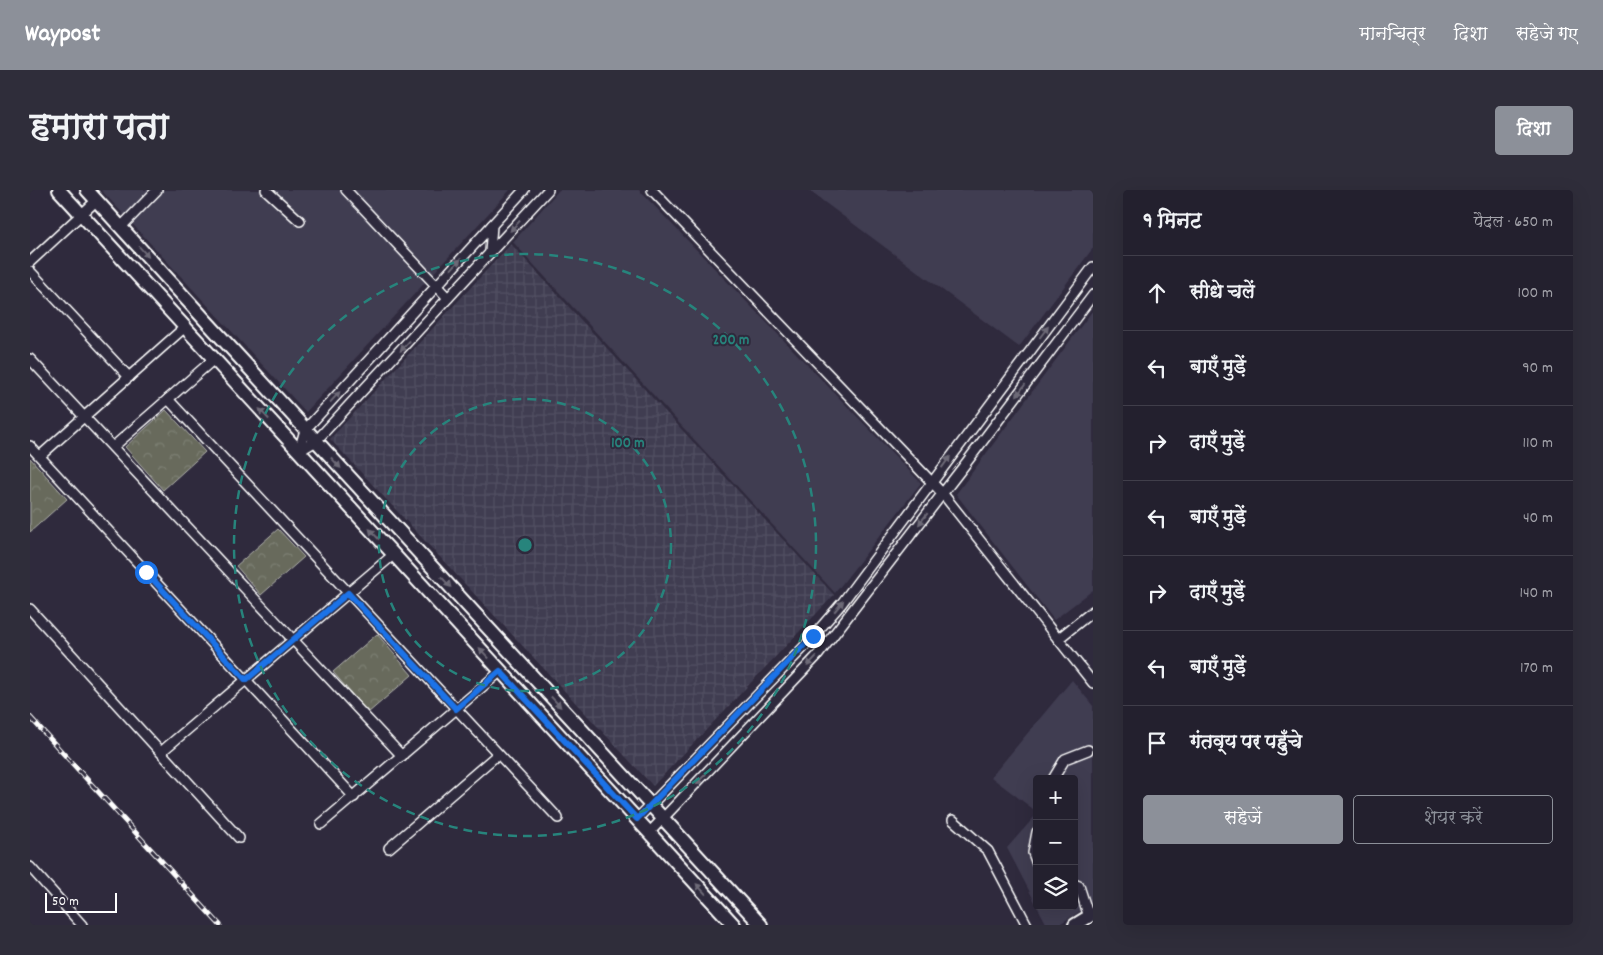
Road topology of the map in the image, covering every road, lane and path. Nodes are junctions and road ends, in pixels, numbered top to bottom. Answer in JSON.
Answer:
{"nodes":[{"id":1,"x":58,"y":190,"type":"edge"},
{"id":2,"x":88,"y":190,"type":"edge"},
{"id":3,"x":157,"y":190,"type":"edge"},
{"id":4,"x":266,"y":190,"type":"edge"},
{"id":5,"x":346,"y":190,"type":"edge"},
{"id":6,"x":524,"y":190,"type":"edge"},
{"id":7,"x":548,"y":190,"type":"edge"},
{"id":8,"x":652,"y":190,"type":"edge"},
{"id":9,"x":97,"y":200,"type":"junction"},
{"id":10,"x":81,"y":215,"type":"junction"},
{"id":11,"x":300,"y":221,"type":"dead end"},
{"id":12,"x":492,"y":225,"type":"junction"},
{"id":13,"x":121,"y":227,"type":"junction"},
{"id":14,"x":490,"y":252,"type":"junction"},
{"id":15,"x":30,"y":262,"type":"edge"},
{"id":16,"x":1093,"y":267,"type":"edge"},
{"id":17,"x":30,"y":271,"type":"edge"},
{"id":18,"x":436,"y":286,"type":"junction"},
{"id":19,"x":1093,"y":295,"type":"edge"},
{"id":20,"x":448,"y":298,"type":"junction"},
{"id":21,"x":185,"y":327,"type":"junction"},
{"id":22,"x":30,"y":359,"type":"edge"},
{"id":23,"x":214,"y":359,"type":"junction"},
{"id":24,"x":129,"y":377,"type":"junction"},
{"id":25,"x":168,"y":399,"type":"junction"},
{"id":26,"x":84,"y":417,"type":"junction"},
{"id":27,"x":305,"y":430,"type":"junction"},
{"id":28,"x":316,"y":441,"type":"junction"},
{"id":29,"x":30,"y":446,"type":"edge"},
{"id":30,"x":113,"y":447,"type":"junction"},
{"id":31,"x":298,"y":451,"type":"junction"},
{"id":32,"x":40,"y":456,"type":"junction"},
{"id":33,"x":932,"y":482,"type":"junction"},
{"id":34,"x":943,"y":494,"type":"junction"},
{"id":35,"x":393,"y":555,"type":"junction"},
{"id":36,"x":348,"y":593,"type":"junction"},
{"id":37,"x":30,"y":609,"type":"edge"},
{"id":38,"x":1093,"y":611,"type":"edge"},
{"id":39,"x":1058,"y":639,"type":"junction"},
{"id":40,"x":293,"y":640,"type":"junction"},
{"id":41,"x":500,"y":671,"type":"junction"},
{"id":42,"x":246,"y":680,"type":"junction"},
{"id":43,"x":1093,"y":683,"type":"edge"},
{"id":44,"x":456,"y":709,"type":"junction"},
{"id":45,"x":1088,"y":750,"type":"dead end"},
{"id":46,"x":161,"y":752,"type":"junction"},
{"id":47,"x":498,"y":754,"type":"junction"},
{"id":48,"x":402,"y":756,"type":"junction"},
{"id":49,"x":1056,"y":775,"type":"edge"},
{"id":50,"x":354,"y":797,"type":"junction"},
{"id":51,"x":652,"y":805,"type":"junction"},
{"id":52,"x":558,"y":818,"type":"dead end"},
{"id":53,"x":637,"y":819,"type":"junction"},
{"id":54,"x":664,"y":819,"type":"junction"},
{"id":55,"x":953,"y":820,"type":"dead end"},
{"id":56,"x":321,"y":824,"type":"dead end"},
{"id":57,"x":649,"y":833,"type":"junction"},
{"id":58,"x":239,"y":838,"type":"dead end"},
{"id":59,"x":389,"y":848,"type":"dead end"},
{"id":60,"x":30,"y":867,"type":"edge"},
{"id":61,"x":1078,"y":886,"type":"edge"},
{"id":62,"x":1091,"y":915,"type":"edge"},
{"id":63,"x":82,"y":925,"type":"edge"},
{"id":64,"x":734,"y":925,"type":"edge"},
{"id":65,"x":761,"y":925,"type":"edge"},
{"id":66,"x":1027,"y":925,"type":"edge"},
{"id":67,"x":1075,"y":925,"type":"edge"}],
"edges":[{"from":1,"to":10,"type":"street"},
{"from":2,"to":9,"type":"street"},
{"from":3,"to":13,"type":"street"},
{"from":4,"to":11,"type":"street"},
{"from":5,"to":18,"type":"street"},
{"from":6,"to":12,"type":"street"},
{"from":7,"to":14,"type":"street","one_way":true},
{"from":8,"to":33,"type":"street"},
{"from":9,"to":10,"type":"street"},
{"from":9,"to":13,"type":"street"},
{"from":10,"to":15,"type":"street"},
{"from":10,"to":21,"type":"street"},
{"from":12,"to":14,"type":"street"},
{"from":18,"to":12,"type":"street","one_way":true},
{"from":13,"to":27,"type":"street","one_way":true},
{"from":14,"to":20,"type":"street"},
{"from":33,"to":16,"type":"street","one_way":true},
{"from":17,"to":24,"type":"street"},
{"from":18,"to":20,"type":"street"},
{"from":27,"to":18,"type":"street","one_way":true},
{"from":19,"to":34,"type":"street","one_way":true},
{"from":20,"to":28,"type":"street","one_way":true},
{"from":21,"to":23,"type":"street"},
{"from":21,"to":24,"type":"street"},
{"from":22,"to":26,"type":"street"},
{"from":23,"to":25,"type":"street"},
{"from":31,"to":23,"type":"street","one_way":true},
{"from":24,"to":26,"type":"street"},
{"from":25,"to":30,"type":"street"},
{"from":25,"to":36,"type":"street"},
{"from":26,"to":30,"type":"street"},
{"from":26,"to":32,"type":"street"},
{"from":27,"to":28,"type":"street"},
{"from":27,"to":31,"type":"street"},
{"from":28,"to":31,"type":"street"},
{"from":28,"to":51,"type":"street","one_way":true},
{"from":29,"to":32,"type":"street"},
{"from":30,"to":40,"type":"street"},
{"from":35,"to":31,"type":"street","one_way":true},
{"from":32,"to":42,"type":"street"},
{"from":33,"to":34,"type":"street"},
{"from":51,"to":33,"type":"street","one_way":true},
{"from":34,"to":39,"type":"street"},
{"from":34,"to":54,"type":"street","one_way":true},
{"from":35,"to":36,"type":"street"},
{"from":41,"to":35,"type":"street","one_way":true},
{"from":36,"to":40,"type":"street"},
{"from":36,"to":44,"type":"street"},
{"from":37,"to":46,"type":"street"},
{"from":38,"to":39,"type":"street"},
{"from":39,"to":43,"type":"street"},
{"from":40,"to":42,"type":"street"},
{"from":40,"to":48,"type":"street"},
{"from":41,"to":44,"type":"street"},
{"from":41,"to":53,"type":"street"},
{"from":42,"to":46,"type":"street"},
{"from":42,"to":50,"type":"street"},
{"from":44,"to":47,"type":"street"},
{"from":44,"to":48,"type":"street"},
{"from":45,"to":49,"type":"street"},
{"from":46,"to":58,"type":"street"},
{"from":47,"to":52,"type":"street"},
{"from":47,"to":59,"type":"street"},
{"from":48,"to":50,"type":"street"},
{"from":50,"to":56,"type":"street"},
{"from":51,"to":53,"type":"street"},
{"from":51,"to":54,"type":"street"},
{"from":53,"to":57,"type":"street"},
{"from":54,"to":57,"type":"street"},
{"from":54,"to":65,"type":"street"},
{"from":55,"to":66,"type":"street"},
{"from":64,"to":57,"type":"street","one_way":true},
{"from":60,"to":63,"type":"street"},
{"from":61,"to":62,"type":"street"},
{"from":62,"to":67,"type":"street"}]}
